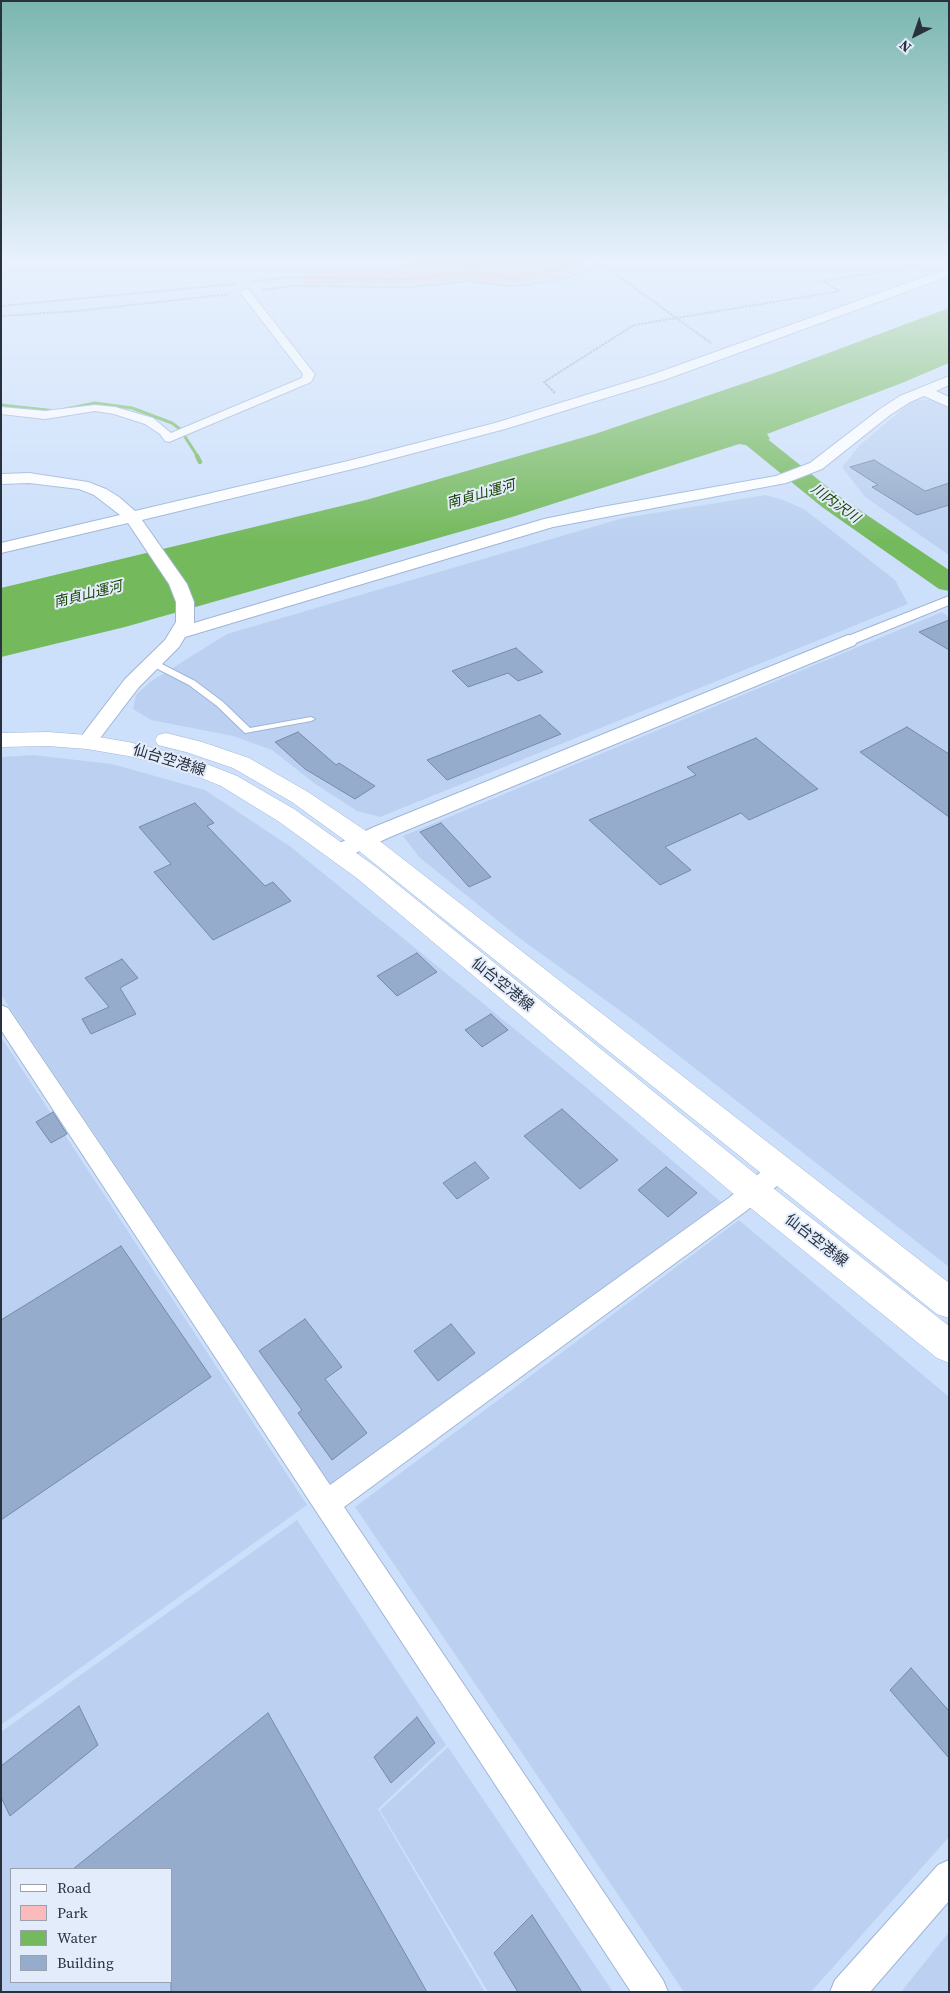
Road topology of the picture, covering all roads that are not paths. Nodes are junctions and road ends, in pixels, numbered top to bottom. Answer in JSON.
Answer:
{"nodes":[{"id":1,"x":293,"y":354,"type":"edge"},
{"id":2,"x":723,"y":354,"type":"edge"},
{"id":3,"x":949,"y":380,"type":"edge"},
{"id":4,"x":924,"y":390,"type":"junction"},
{"id":5,"x":949,"y":403,"type":"edge"},
{"id":6,"x":1,"y":410,"type":"edge"},
{"id":7,"x":1,"y":479,"type":"edge"},
{"id":8,"x":131,"y":516,"type":"junction"},
{"id":9,"x":1,"y":548,"type":"edge"},
{"id":10,"x":947,"y":601,"type":"edge"},
{"id":11,"x":182,"y":627,"type":"junction"},
{"id":12,"x":848,"y":642,"type":"joint"},
{"id":13,"x":154,"y":663,"type":"junction"},
{"id":14,"x":311,"y":719,"type":"dead end"},
{"id":15,"x":1,"y":723,"type":"edge"},
{"id":16,"x":92,"y":735,"type":"junction"},
{"id":17,"x":1,"y":740,"type":"edge"},
{"id":18,"x":351,"y":846,"type":"junction"},
{"id":19,"x":1,"y":1013,"type":"edge"},
{"id":20,"x":780,"y":1170,"type":"junction"},
{"id":21,"x":753,"y":1191,"type":"junction"},
{"id":22,"x":949,"y":1303,"type":"edge"},
{"id":23,"x":949,"y":1347,"type":"edge"},
{"id":24,"x":326,"y":1504,"type":"junction"},
{"id":25,"x":949,"y":1876,"type":"edge"},
{"id":26,"x":652,"y":1992,"type":"edge"},
{"id":27,"x":847,"y":1992,"type":"edge"}],
"edges":[{"from":1,"to":6,"type":"street"},
{"from":2,"to":8,"type":"street"},
{"from":3,"to":4,"type":"street"},
{"from":4,"to":5,"type":"street"},
{"from":4,"to":11,"type":"street"},
{"from":7,"to":8,"type":"street"},
{"from":8,"to":9,"type":"street"},
{"from":8,"to":11,"type":"street"},
{"from":10,"to":12,"type":"street"},
{"from":11,"to":13,"type":"street"},
{"from":12,"to":18,"type":"street"},
{"from":13,"to":14,"type":"lane"},
{"from":13,"to":16,"type":"street"},
{"from":15,"to":16,"type":"main road","name":"仙台空港線"},
{"from":16,"to":17,"type":"main road","name":"仙台空港線"},
{"from":16,"to":18,"type":"main road","name":"仙台空港線"},
{"from":18,"to":20,"type":"main road","name":"仙台空港線"},
{"from":18,"to":21,"type":"main road","name":"仙台空港線"},
{"from":19,"to":24,"type":"street"},
{"from":20,"to":21,"type":"street"},
{"from":20,"to":22,"type":"main road","name":"仙台空港線"},
{"from":21,"to":23,"type":"main road","name":"仙台空港線"},
{"from":21,"to":24,"type":"street"},
{"from":24,"to":26,"type":"street"},
{"from":25,"to":27,"type":"street"}]}
